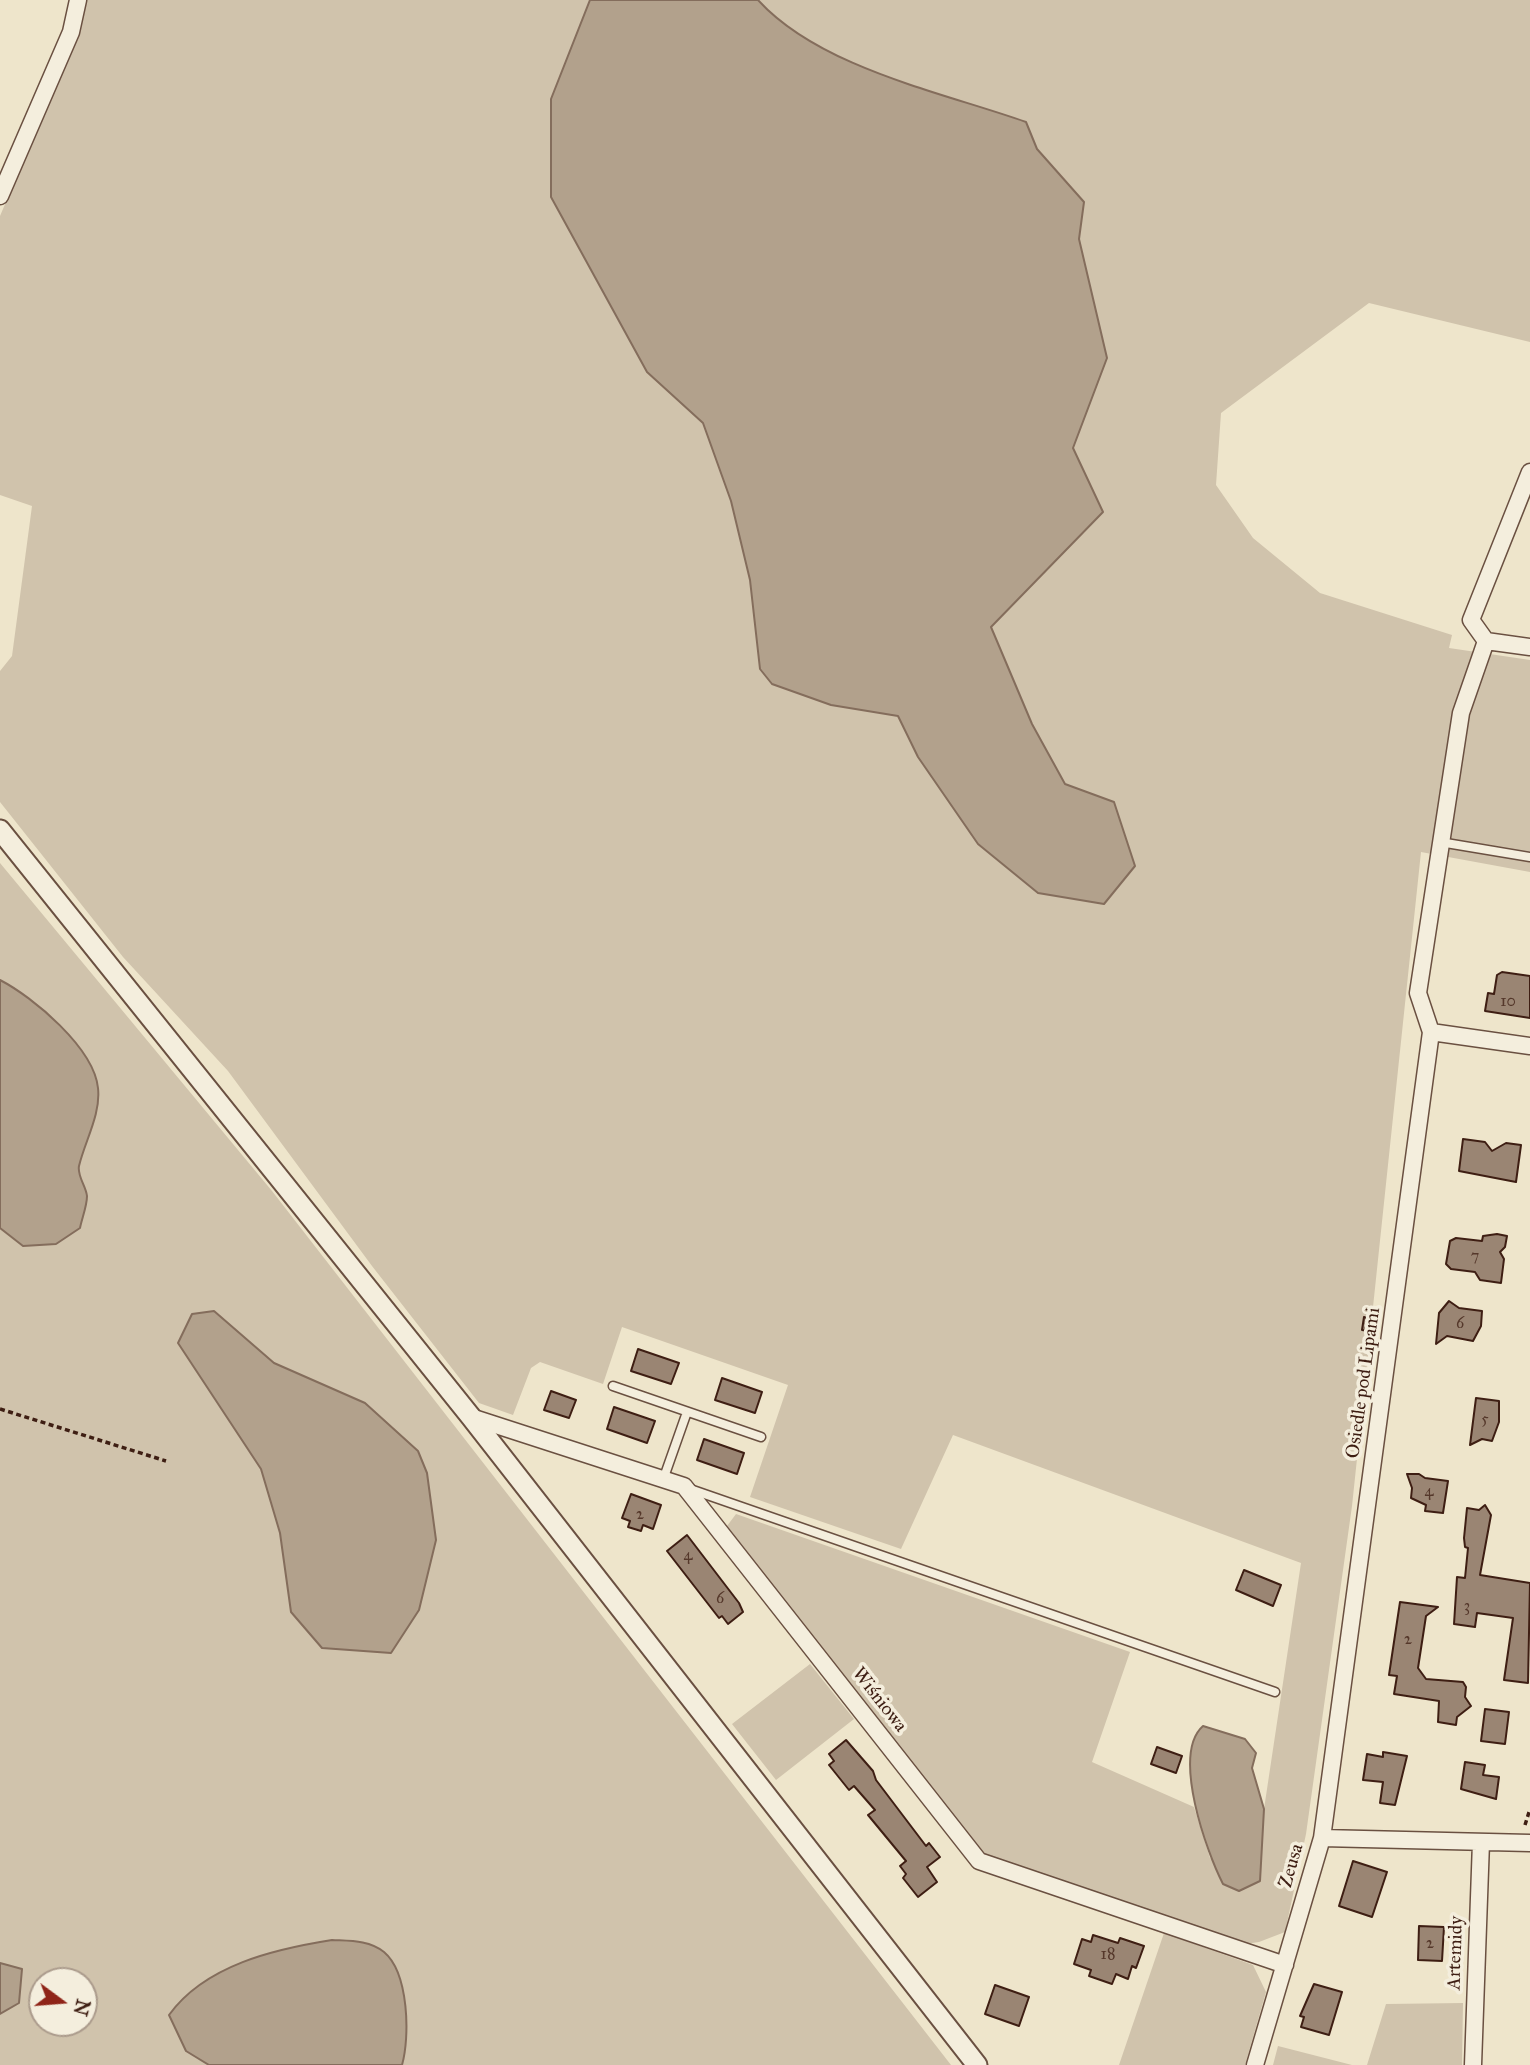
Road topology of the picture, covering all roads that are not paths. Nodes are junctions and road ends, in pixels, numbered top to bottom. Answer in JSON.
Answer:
{"nodes":[{"id":1,"x":78,"y":0,"type":"edge"},
{"id":2,"x":0,"y":196,"type":"edge"},
{"id":3,"x":1530,"y":472,"type":"edge"},
{"id":4,"x":1486,"y":641,"type":"junction"},
{"id":5,"x":1530,"y":647,"type":"edge"},
{"id":6,"x":0,"y":830,"type":"edge"},
{"id":7,"x":1440,"y":842,"type":"junction"},
{"id":8,"x":1530,"y":857,"type":"edge"},
{"id":9,"x":1432,"y":1031,"type":"junction"},
{"id":10,"x":1530,"y":1046,"type":"edge"},
{"id":11,"x":613,"y":1386,"type":"dead end"},
{"id":12,"x":687,"y":1412,"type":"junction"},
{"id":13,"x":471,"y":1417,"type":"junction"},
{"id":14,"x":761,"y":1437,"type":"dead end"},
{"id":15,"x":663,"y":1480,"type":"junction"},
{"id":16,"x":684,"y":1486,"type":"junction"},
{"id":17,"x":1275,"y":1692,"type":"dead end"},
{"id":18,"x":1322,"y":1838,"type":"junction"},
{"id":19,"x":1481,"y":1842,"type":"junction"},
{"id":20,"x":1530,"y":1843,"type":"edge"},
{"id":21,"x":1285,"y":1965,"type":"junction"},
{"id":22,"x":977,"y":2065,"type":"edge"},
{"id":23,"x":1255,"y":2065,"type":"edge"},
{"id":24,"x":1473,"y":2065,"type":"edge"}],
"edges":[{"from":1,"to":2,"type":"street"},
{"from":3,"to":4,"type":"street"},
{"from":4,"to":5,"type":"street"},
{"from":4,"to":7,"type":"street"},
{"from":6,"to":13,"type":"street"},
{"from":7,"to":8,"type":"lane"},
{"from":7,"to":9,"type":"street"},
{"from":9,"to":10,"type":"street"},
{"from":9,"to":18,"type":"street","name":"Osiedle pod Lipami"},
{"from":11,"to":12,"type":"lane"},
{"from":12,"to":14,"type":"lane"},
{"from":12,"to":15,"type":"lane"},
{"from":13,"to":15,"type":"street"},
{"from":13,"to":22,"type":"street"},
{"from":15,"to":16,"type":"street"},
{"from":16,"to":17,"type":"lane"},
{"from":16,"to":21,"type":"street","name":"Wiśniowa"},
{"from":18,"to":19,"type":"street","name":"Zeusa"},
{"from":18,"to":21,"type":"street","name":"Zeusa"},
{"from":19,"to":20,"type":"street","name":"Zeusa"},
{"from":19,"to":24,"type":"street","name":"Artemidy"},
{"from":21,"to":23,"type":"street","name":"Zeusa"}]}
